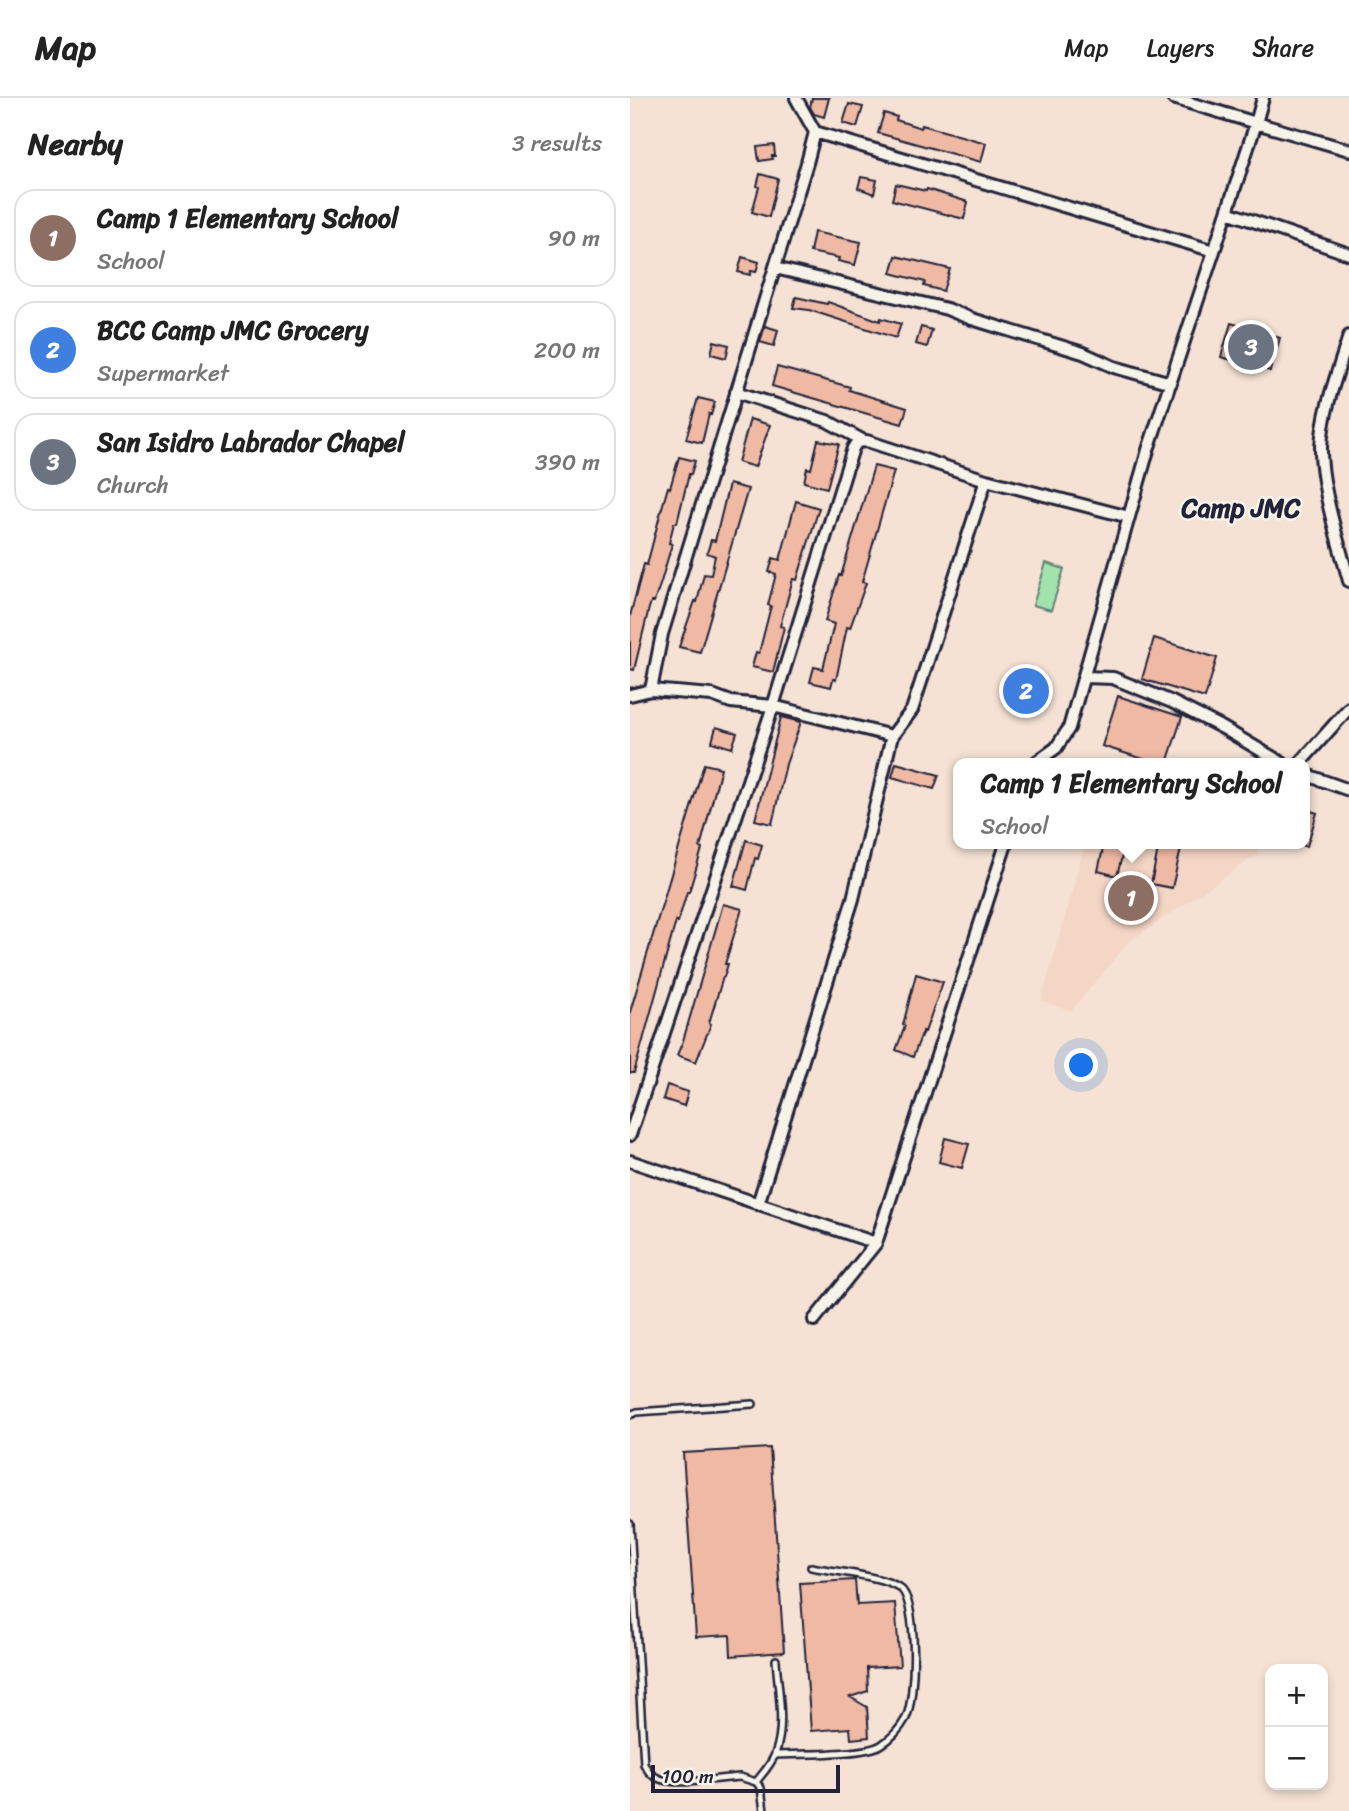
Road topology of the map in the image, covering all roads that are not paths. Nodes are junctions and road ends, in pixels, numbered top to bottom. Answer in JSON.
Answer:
{"nodes":[{"id":1,"x":796,"y":98,"type":"edge"},
{"id":2,"x":1173,"y":98,"type":"edge"},
{"id":3,"x":1263,"y":98,"type":"edge"},
{"id":4,"x":1256,"y":122,"type":"junction"},
{"id":5,"x":815,"y":132,"type":"junction"},
{"id":6,"x":1349,"y":150,"type":"edge"},
{"id":7,"x":1227,"y":212,"type":"junction"},
{"id":8,"x":1214,"y":251,"type":"junction"},
{"id":9,"x":1349,"y":254,"type":"edge"},
{"id":10,"x":775,"y":268,"type":"junction"},
{"id":11,"x":1349,"y":336,"type":"edge"},
{"id":12,"x":1171,"y":383,"type":"junction"},
{"id":13,"x":736,"y":392,"type":"junction"},
{"id":14,"x":862,"y":440,"type":"junction"},
{"id":15,"x":986,"y":481,"type":"junction"},
{"id":16,"x":1129,"y":517,"type":"junction"},
{"id":17,"x":1349,"y":581,"type":"edge"},
{"id":18,"x":1085,"y":677,"type":"junction"},
{"id":19,"x":651,"y":690,"type":"junction"},
{"id":20,"x":630,"y":695,"type":"edge"},
{"id":21,"x":773,"y":706,"type":"junction"},
{"id":22,"x":1349,"y":708,"type":"edge"},
{"id":23,"x":892,"y":736,"type":"junction"},
{"id":24,"x":1042,"y":758,"type":"edge"},
{"id":25,"x":1274,"y":758,"type":"edge"},
{"id":26,"x":1304,"y":758,"type":"edge"},
{"id":27,"x":1310,"y":776,"type":"edge"},
{"id":28,"x":1349,"y":790,"type":"edge"},
{"id":29,"x":1004,"y":849,"type":"edge"},
{"id":30,"x":630,"y":1135,"type":"edge"},
{"id":31,"x":630,"y":1161,"type":"edge"},
{"id":32,"x":758,"y":1204,"type":"junction"},
{"id":33,"x":876,"y":1243,"type":"junction"},
{"id":34,"x":814,"y":1320,"type":"dead end"},
{"id":35,"x":754,"y":1404,"type":"dead end"},
{"id":36,"x":630,"y":1415,"type":"edge"},
{"id":37,"x":630,"y":1524,"type":"edge"},
{"id":38,"x":811,"y":1567,"type":"dead end"},
{"id":39,"x":776,"y":1660,"type":"dead end"},
{"id":40,"x":775,"y":1755,"type":"junction"},
{"id":41,"x":756,"y":1782,"type":"junction"},
{"id":42,"x":764,"y":1811,"type":"edge"}],
"edges":[{"from":1,"to":5,"type":"street"},
{"from":2,"to":4,"type":"street"},
{"from":3,"to":4,"type":"street"},
{"from":4,"to":6,"type":"street"},
{"from":4,"to":7,"type":"street"},
{"from":5,"to":8,"type":"street"},
{"from":5,"to":10,"type":"street"},
{"from":7,"to":8,"type":"street"},
{"from":7,"to":9,"type":"street"},
{"from":8,"to":12,"type":"street"},
{"from":10,"to":12,"type":"street"},
{"from":10,"to":13,"type":"street"},
{"from":11,"to":17,"type":"street"},
{"from":12,"to":16,"type":"street"},
{"from":13,"to":14,"type":"street"},
{"from":13,"to":19,"type":"street"},
{"from":14,"to":15,"type":"street"},
{"from":14,"to":21,"type":"street"},
{"from":15,"to":16,"type":"street"},
{"from":15,"to":23,"type":"street"},
{"from":16,"to":18,"type":"street"},
{"from":18,"to":24,"type":"street"},
{"from":18,"to":25,"type":"street"},
{"from":19,"to":20,"type":"street"},
{"from":19,"to":21,"type":"street"},
{"from":21,"to":23,"type":"street"},
{"from":21,"to":30,"type":"street"},
{"from":22,"to":26,"type":"street"},
{"from":23,"to":32,"type":"street"},
{"from":27,"to":28,"type":"street"},
{"from":29,"to":33,"type":"street"},
{"from":31,"to":32,"type":"street"},
{"from":32,"to":33,"type":"street"},
{"from":33,"to":34,"type":"street"},
{"from":35,"to":36,"type":"lane"},
{"from":37,"to":41,"type":"lane"},
{"from":38,"to":40,"type":"lane"},
{"from":39,"to":40,"type":"lane"},
{"from":40,"to":41,"type":"lane"},
{"from":41,"to":42,"type":"lane"}]}
